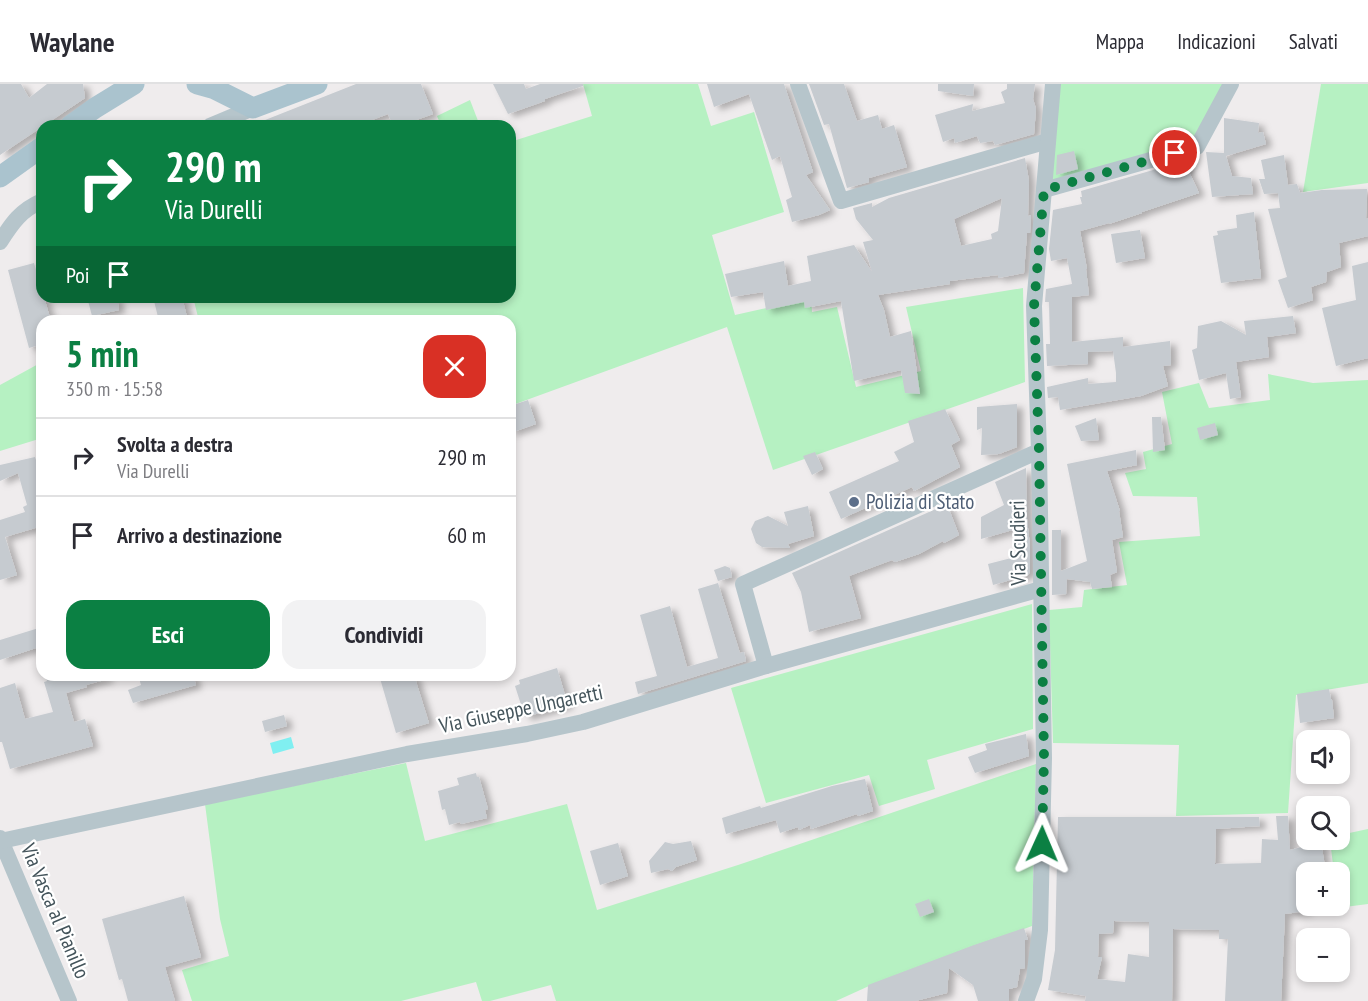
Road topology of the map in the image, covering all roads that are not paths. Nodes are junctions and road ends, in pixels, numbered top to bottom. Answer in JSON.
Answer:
{"nodes":[{"id":1,"x":134,"y":84,"type":"edge"},
{"id":2,"x":197,"y":84,"type":"edge"},
{"id":3,"x":317,"y":84,"type":"edge"},
{"id":4,"x":798,"y":84,"type":"edge"},
{"id":5,"x":1053,"y":84,"type":"edge"},
{"id":6,"x":1231,"y":84,"type":"edge"},
{"id":7,"x":253,"y":108,"type":"junction"},
{"id":8,"x":78,"y":120,"type":"edge"},
{"id":9,"x":224,"y":120,"type":"edge"},
{"id":10,"x":1048,"y":141,"type":"junction"},
{"id":11,"x":36,"y":151,"type":"edge"},
{"id":12,"x":0,"y":177,"type":"edge"},
{"id":13,"x":1044,"y":190,"type":"junction"},
{"id":14,"x":36,"y":204,"type":"edge"},
{"id":15,"x":4,"y":228,"type":"edge"},
{"id":16,"x":0,"y":242,"type":"edge"},
{"id":17,"x":1039,"y":451,"type":"junction"},
{"id":18,"x":1041,"y":589,"type":"junction"},
{"id":19,"x":766,"y":666,"type":"junction"},
{"id":20,"x":1,"y":839,"type":"edge"},
{"id":21,"x":69,"y":1001,"type":"edge"},
{"id":22,"x":1026,"y":1001,"type":"edge"}],
"edges":[{"from":1,"to":8,"type":"main road"},
{"from":2,"to":7,"type":"main road"},
{"from":3,"to":7,"type":"main road"},
{"from":4,"to":10,"type":"street"},
{"from":5,"to":10,"type":"street","name":"Via Scudieri"},
{"from":6,"to":13,"type":"street"},
{"from":7,"to":9,"type":"street"},
{"from":10,"to":13,"type":"street","name":"Via Scudieri"},
{"from":11,"to":12,"type":"main road"},
{"from":13,"to":17,"type":"street","name":"Via Scudieri"},
{"from":14,"to":15,"type":"street"},
{"from":15,"to":16,"type":"street"},
{"from":17,"to":18,"type":"street","name":"Via Scudieri"},
{"from":17,"to":19,"type":"street"},
{"from":18,"to":19,"type":"street","name":"Via Giuseppe Ungaretti"},
{"from":18,"to":22,"type":"street","name":"Via Scudieri"},
{"from":19,"to":20,"type":"street","name":"Via Giuseppe Ungaretti"},
{"from":20,"to":21,"type":"street","name":"Via Vasca al Pianillo"}]}
